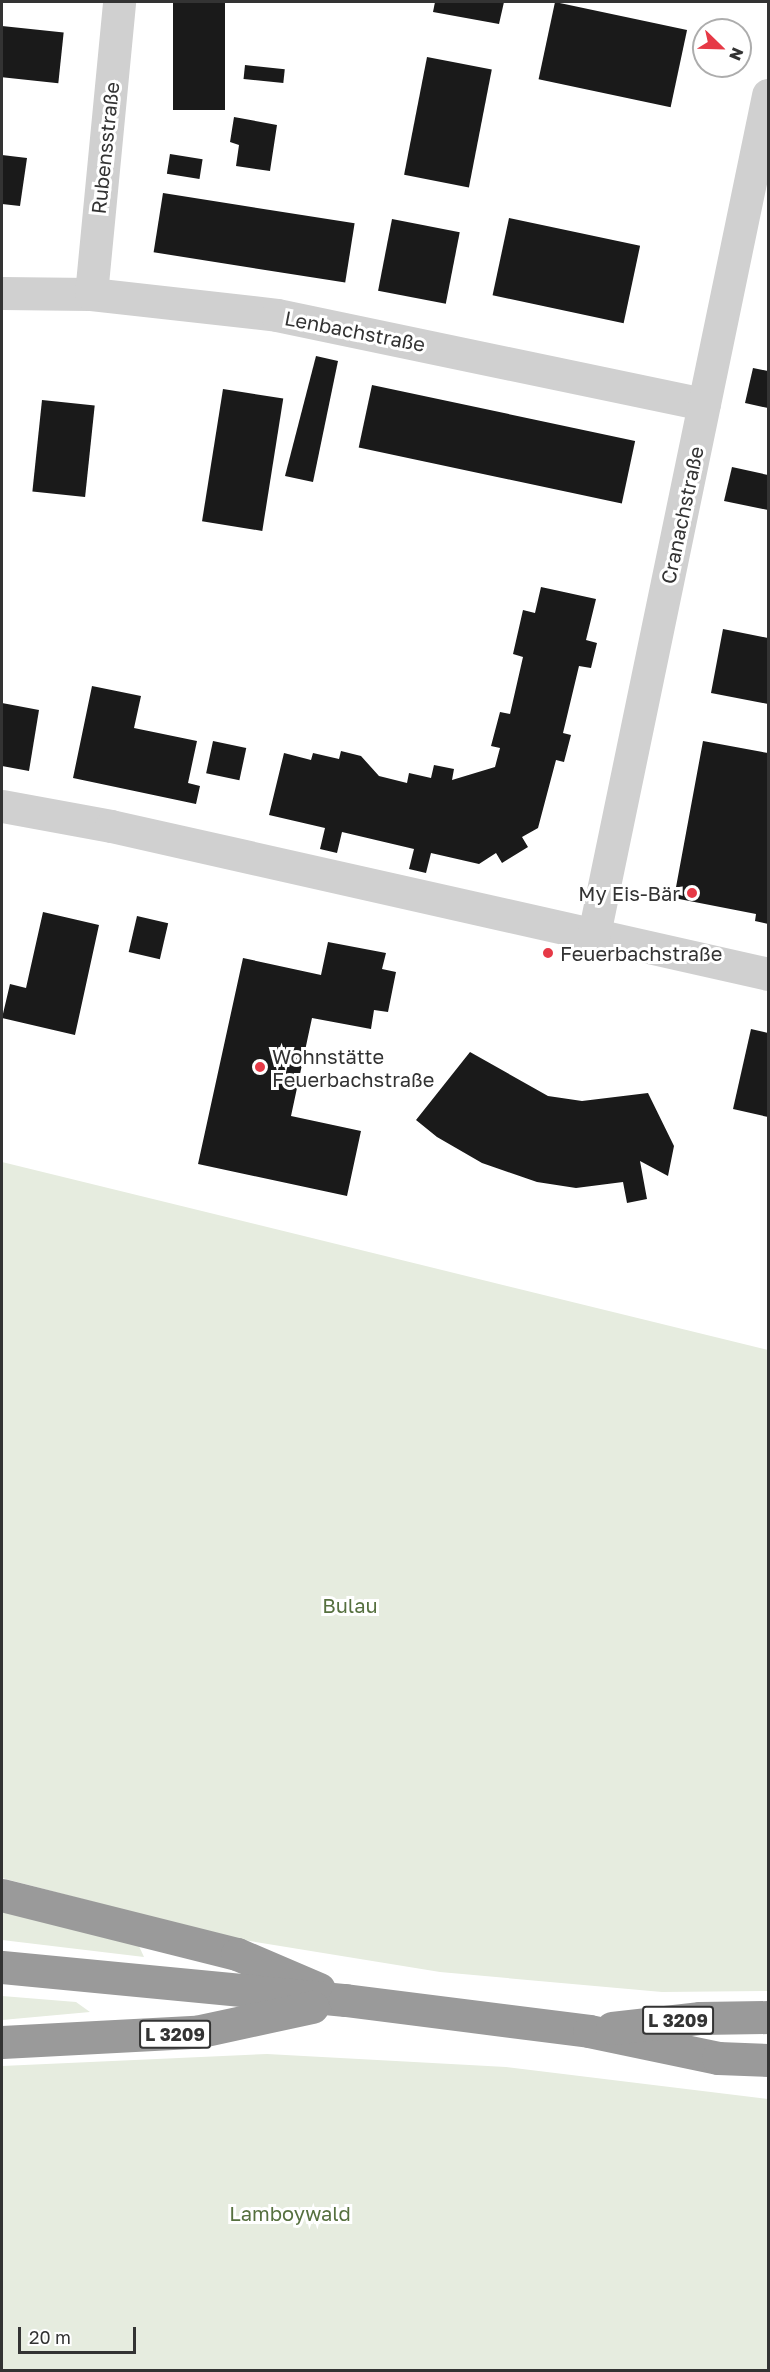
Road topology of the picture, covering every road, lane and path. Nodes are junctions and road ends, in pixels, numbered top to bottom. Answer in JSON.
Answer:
{"nodes":[{"id":1,"x":119,"y":2,"type":"edge"},
{"id":2,"x":768,"y":95,"type":"edge"},
{"id":3,"x":2,"y":293,"type":"edge"},
{"id":4,"x":91,"y":294,"type":"junction"},
{"id":5,"x":704,"y":404,"type":"junction"},
{"id":6,"x":2,"y":806,"type":"edge"},
{"id":7,"x":594,"y":934,"type":"junction"},
{"id":8,"x":768,"y":974,"type":"edge"},
{"id":9,"x":2,"y":1895,"type":"edge"},
{"id":10,"x":2,"y":1967,"type":"edge"},
{"id":11,"x":345,"y":2000,"type":"junction"},
{"id":12,"x":768,"y":2018,"type":"edge"},
{"id":13,"x":589,"y":2031,"type":"junction"},
{"id":14,"x":2,"y":2042,"type":"edge"},
{"id":15,"x":768,"y":2060,"type":"edge"}],
"edges":[{"from":1,"to":4,"type":"street","name":"Rubensstraße"},
{"from":2,"to":5,"type":"street","name":"Cranachstraße"},
{"from":3,"to":4,"type":"street","name":"Lenbachstraße"},
{"from":4,"to":5,"type":"street","name":"Lenbachstraße"},
{"from":5,"to":7,"type":"street","name":"Cranachstraße"},
{"from":6,"to":7,"type":"street"},
{"from":7,"to":8,"type":"street"},
{"from":9,"to":11,"type":"highway"},
{"from":10,"to":11,"type":"highway","number":"L 3209"},
{"from":11,"to":13,"type":"highway","number":"L 3209"},
{"from":11,"to":14,"type":"highway","number":"L 3209"},
{"from":12,"to":13,"type":"highway","number":"L 3209"},
{"from":13,"to":15,"type":"highway","number":"L 3209"}]}
